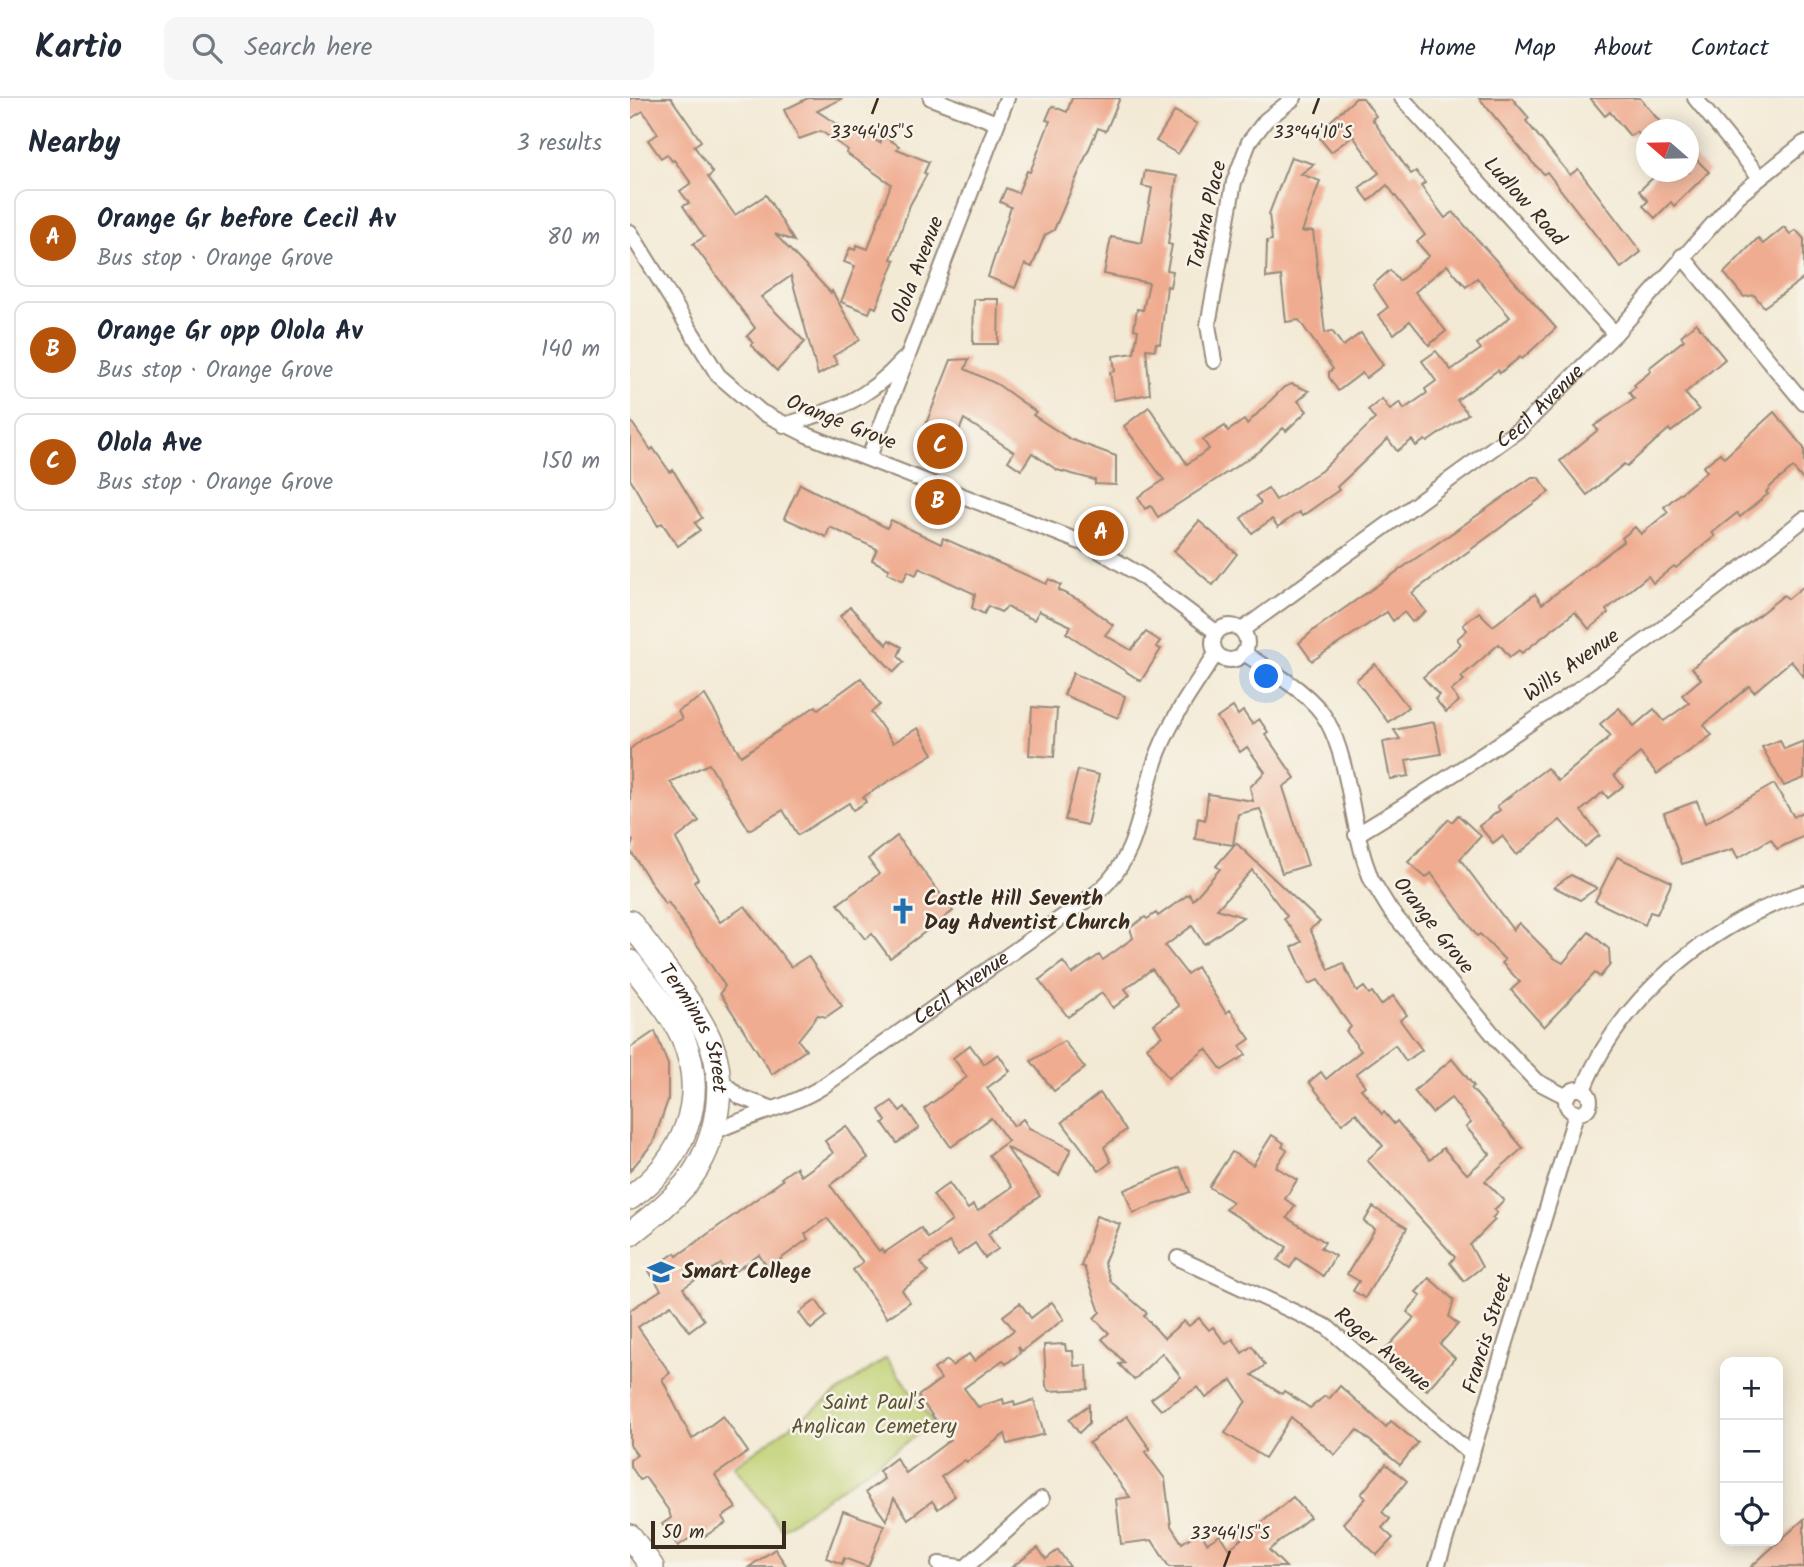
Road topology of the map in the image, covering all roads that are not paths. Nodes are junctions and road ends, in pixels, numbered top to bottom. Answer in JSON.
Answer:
{"nodes":[{"id":1,"x":932,"y":98,"type":"edge"},
{"id":2,"x":1007,"y":98,"type":"edge"},
{"id":3,"x":1294,"y":98,"type":"edge"},
{"id":4,"x":1402,"y":98,"type":"edge"},
{"id":5,"x":1695,"y":98,"type":"edge"},
{"id":6,"x":997,"y":123,"type":"junction"},
{"id":7,"x":1804,"y":143,"type":"edge"},
{"id":8,"x":1759,"y":176,"type":"junction"},
{"id":9,"x":630,"y":232,"type":"edge"},
{"id":10,"x":1682,"y":256,"type":"junction"},
{"id":11,"x":1615,"y":334,"type":"junction"},
{"id":12,"x":908,"y":354,"type":"junction"},
{"id":13,"x":1214,"y":361,"type":"dead end"},
{"id":14,"x":1804,"y":403,"type":"edge"},
{"id":15,"x":784,"y":425,"type":"junction"},
{"id":16,"x":869,"y":457,"type":"junction"},
{"id":17,"x":1804,"y":519,"type":"edge"},
{"id":18,"x":1242,"y":630,"type":"junction"},
{"id":19,"x":1216,"y":632,"type":"junction"},
{"id":20,"x":1244,"y":653,"type":"junction"},
{"id":21,"x":1216,"y":654,"type":"junction"},
{"id":22,"x":1356,"y":835,"type":"junction"},
{"id":23,"x":1804,"y":893,"type":"edge"},
{"id":24,"x":630,"y":922,"type":"edge"},
{"id":25,"x":630,"y":962,"type":"edge"},
{"id":26,"x":719,"y":1079,"type":"junction"},
{"id":27,"x":1583,"y":1090,"type":"junction"},
{"id":28,"x":1567,"y":1097,"type":"junction"},
{"id":29,"x":772,"y":1108,"type":"junction"},
{"id":30,"x":1576,"y":1114,"type":"junction"},
{"id":31,"x":712,"y":1133,"type":"junction"},
{"id":32,"x":630,"y":1198,"type":"edge"},
{"id":33,"x":632,"y":1232,"type":"edge"},
{"id":34,"x":1178,"y":1258,"type":"dead end"},
{"id":35,"x":1472,"y":1455,"type":"junction"},
{"id":36,"x":1042,"y":1499,"type":"dead end"},
{"id":37,"x":630,"y":1536,"type":"edge"},
{"id":38,"x":939,"y":1564,"type":"dead end"},
{"id":39,"x":652,"y":1567,"type":"edge"},
{"id":40,"x":960,"y":1567,"type":"edge"},
{"id":41,"x":966,"y":1567,"type":"edge"},
{"id":42,"x":1437,"y":1567,"type":"edge"}],
"edges":[{"from":1,"to":6,"type":"street"},
{"from":2,"to":6,"type":"street","name":"Olola Avenue"},
{"from":3,"to":13,"type":"street","name":"Tathra Place"},
{"from":4,"to":11,"type":"street","name":"Ludlow Road"},
{"from":5,"to":8,"type":"street"},
{"from":6,"to":12,"type":"street","name":"Olola Avenue"},
{"from":7,"to":8,"type":"street","name":"Cecil Avenue"},
{"from":8,"to":10,"type":"street","name":"Cecil Avenue"},
{"from":9,"to":15,"type":"street","name":"Orange Grove"},
{"from":10,"to":11,"type":"street","name":"Cecil Avenue"},
{"from":10,"to":14,"type":"street"},
{"from":11,"to":18,"type":"street","name":"Cecil Avenue"},
{"from":12,"to":15,"type":"street"},
{"from":12,"to":16,"type":"street","name":"Olola Avenue"},
{"from":15,"to":16,"type":"street","name":"Orange Grove"},
{"from":16,"to":19,"type":"street","name":"Orange Grove"},
{"from":17,"to":22,"type":"street","name":"Wills Avenue"},
{"from":18,"to":19,"type":"street"},
{"from":18,"to":20,"type":"street"},
{"from":19,"to":21,"type":"street"},
{"from":20,"to":21,"type":"street"},
{"from":20,"to":22,"type":"street","name":"Orange Grove"},
{"from":21,"to":29,"type":"street","name":"Cecil Avenue"},
{"from":22,"to":28,"type":"street","name":"Orange Grove"},
{"from":23,"to":27,"type":"street"},
{"from":24,"to":26,"type":"main road","name":"Terminus Street"},
{"from":25,"to":32,"type":"main road","name":"Terminus Street"},
{"from":26,"to":29,"type":"street"},
{"from":26,"to":31,"type":"main road","name":"Terminus Street"},
{"from":27,"to":28,"type":"street"},
{"from":27,"to":30,"type":"street"},
{"from":28,"to":30,"type":"street"},
{"from":29,"to":31,"type":"street","name":"Cecil Avenue"},
{"from":30,"to":35,"type":"street","name":"Francis Street"},
{"from":31,"to":33,"type":"main road"},
{"from":34,"to":35,"type":"street","name":"Roger Avenue"},
{"from":35,"to":42,"type":"street","name":"Francis Street"},
{"from":36,"to":41,"type":"street"},
{"from":37,"to":39,"type":"main road"},
{"from":38,"to":40,"type":"street"}]}
